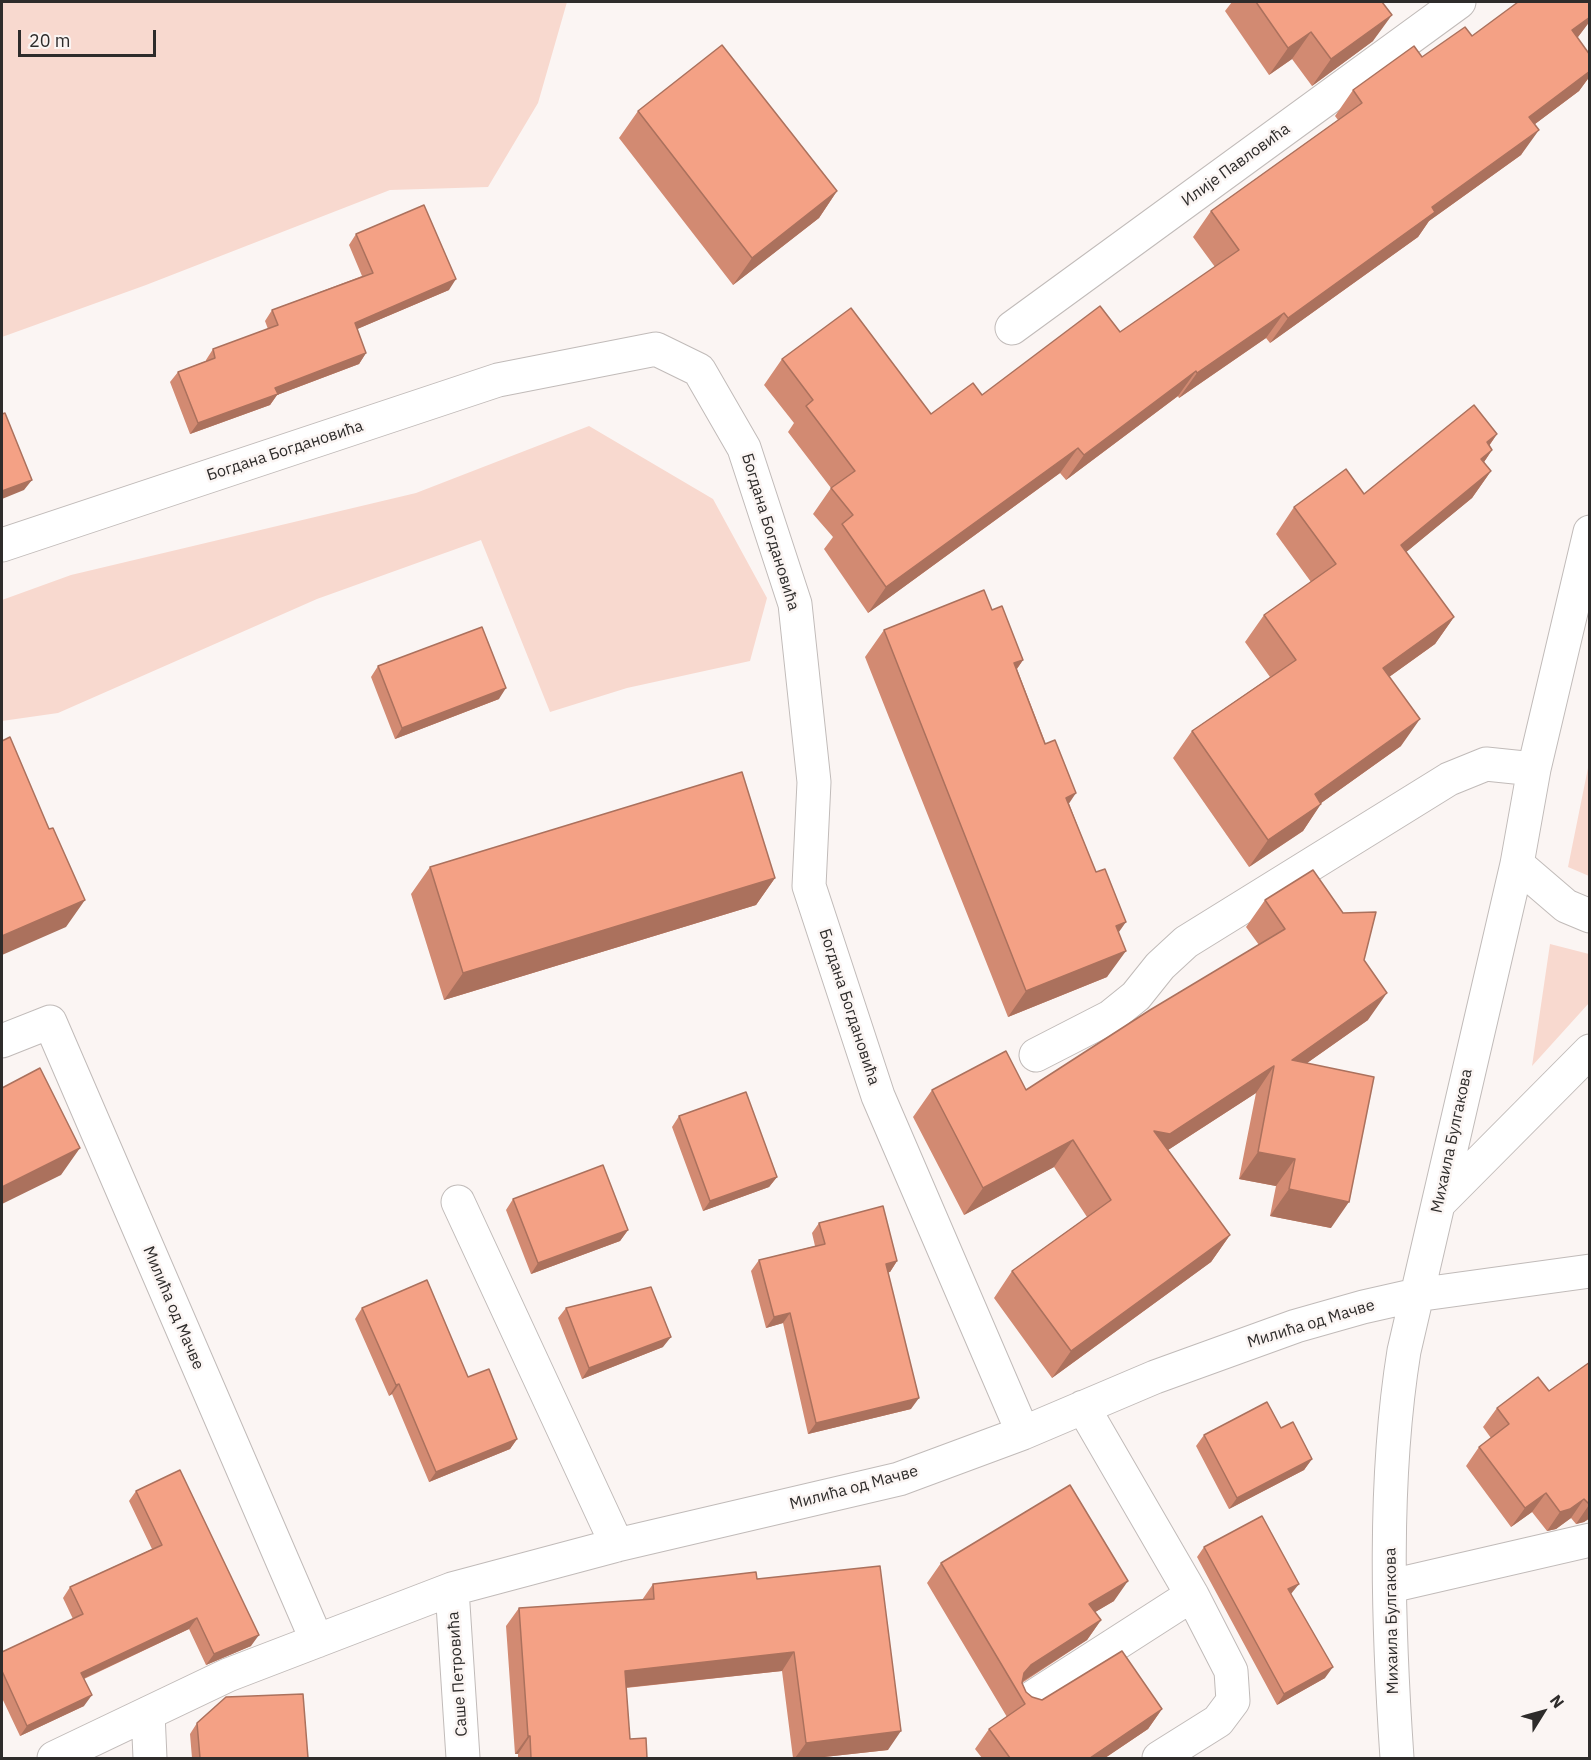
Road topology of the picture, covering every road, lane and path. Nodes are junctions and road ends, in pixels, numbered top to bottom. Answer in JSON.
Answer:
{"nodes":[{"id":1,"x":1459,"y":2,"type":"edge"},
{"id":2,"x":1012,"y":328,"type":"dead end"},
{"id":3,"x":1590,"y":532,"type":"edge"},
{"id":4,"x":2,"y":545,"type":"edge"},
{"id":5,"x":1534,"y":769,"type":"junction"},
{"id":6,"x":1517,"y":864,"type":"junction"},
{"id":7,"x":1590,"y":916,"type":"edge"},
{"id":8,"x":2,"y":1041,"type":"edge"},
{"id":9,"x":1590,"y":1051,"type":"edge"},
{"id":10,"x":1036,"y":1054,"type":"dead end"},
{"id":11,"x":458,"y":1202,"type":"dead end"},
{"id":12,"x":1440,"y":1202,"type":"junction"},
{"id":13,"x":1590,"y":1271,"type":"edge"},
{"id":14,"x":1416,"y":1295,"type":"junction"},
{"id":15,"x":1083,"y":1407,"type":"junction"},
{"id":16,"x":1023,"y":1433,"type":"junction"},
{"id":17,"x":1590,"y":1540,"type":"edge"},
{"id":18,"x":617,"y":1545,"type":"junction"},
{"id":19,"x":1391,"y":1586,"type":"junction"},
{"id":20,"x":452,"y":1589,"type":"junction"},
{"id":21,"x":1192,"y":1595,"type":"junction"},
{"id":22,"x":317,"y":1641,"type":"junction"},
{"id":23,"x":1028,"y":1701,"type":"edge"},
{"id":24,"x":148,"y":1713,"type":"junction"},
{"id":25,"x":54,"y":1758,"type":"edge"},
{"id":26,"x":150,"y":1758,"type":"edge"},
{"id":27,"x":463,"y":1758,"type":"edge"},
{"id":28,"x":1159,"y":1758,"type":"edge"},
{"id":29,"x":1397,"y":1758,"type":"edge"}],
"edges":[{"from":1,"to":2,"type":"street","name":"Илије Павловића"},
{"from":3,"to":5,"type":"street","name":"Михаила Булгакова"},
{"from":4,"to":16,"type":"street","name":"Богдана Богдановића"},
{"from":5,"to":6,"type":"street","name":"Михаила Булгакова"},
{"from":5,"to":10,"type":"street"},
{"from":6,"to":7,"type":"street"},
{"from":6,"to":12,"type":"street","name":"Михаила Булгакова"},
{"from":8,"to":22,"type":"street","name":"Милића од Мачве"},
{"from":9,"to":12,"type":"street"},
{"from":11,"to":18,"type":"street"},
{"from":12,"to":14,"type":"street","name":"Михаила Булгакова"},
{"from":13,"to":14,"type":"street","name":"Милића од Мачве"},
{"from":14,"to":15,"type":"street","name":"Милића од Мачве"},
{"from":14,"to":19,"type":"street","name":"Михаила Булгакова"},
{"from":15,"to":16,"type":"street","name":"Милића од Мачве"},
{"from":15,"to":21,"type":"street"},
{"from":16,"to":18,"type":"street","name":"Милића од Мачве"},
{"from":17,"to":19,"type":"street"},
{"from":18,"to":20,"type":"street","name":"Милића од Мачве"},
{"from":19,"to":29,"type":"street","name":"Михаила Булгакова"},
{"from":20,"to":22,"type":"street","name":"Милића од Мачве"},
{"from":20,"to":27,"type":"street","name":"Саше Петровића"},
{"from":21,"to":23,"type":"street"},
{"from":21,"to":28,"type":"street"},
{"from":22,"to":24,"type":"street","name":"Милића од Мачве"},
{"from":24,"to":25,"type":"street","name":"Милића од Мачве"},
{"from":24,"to":26,"type":"street"}]}
